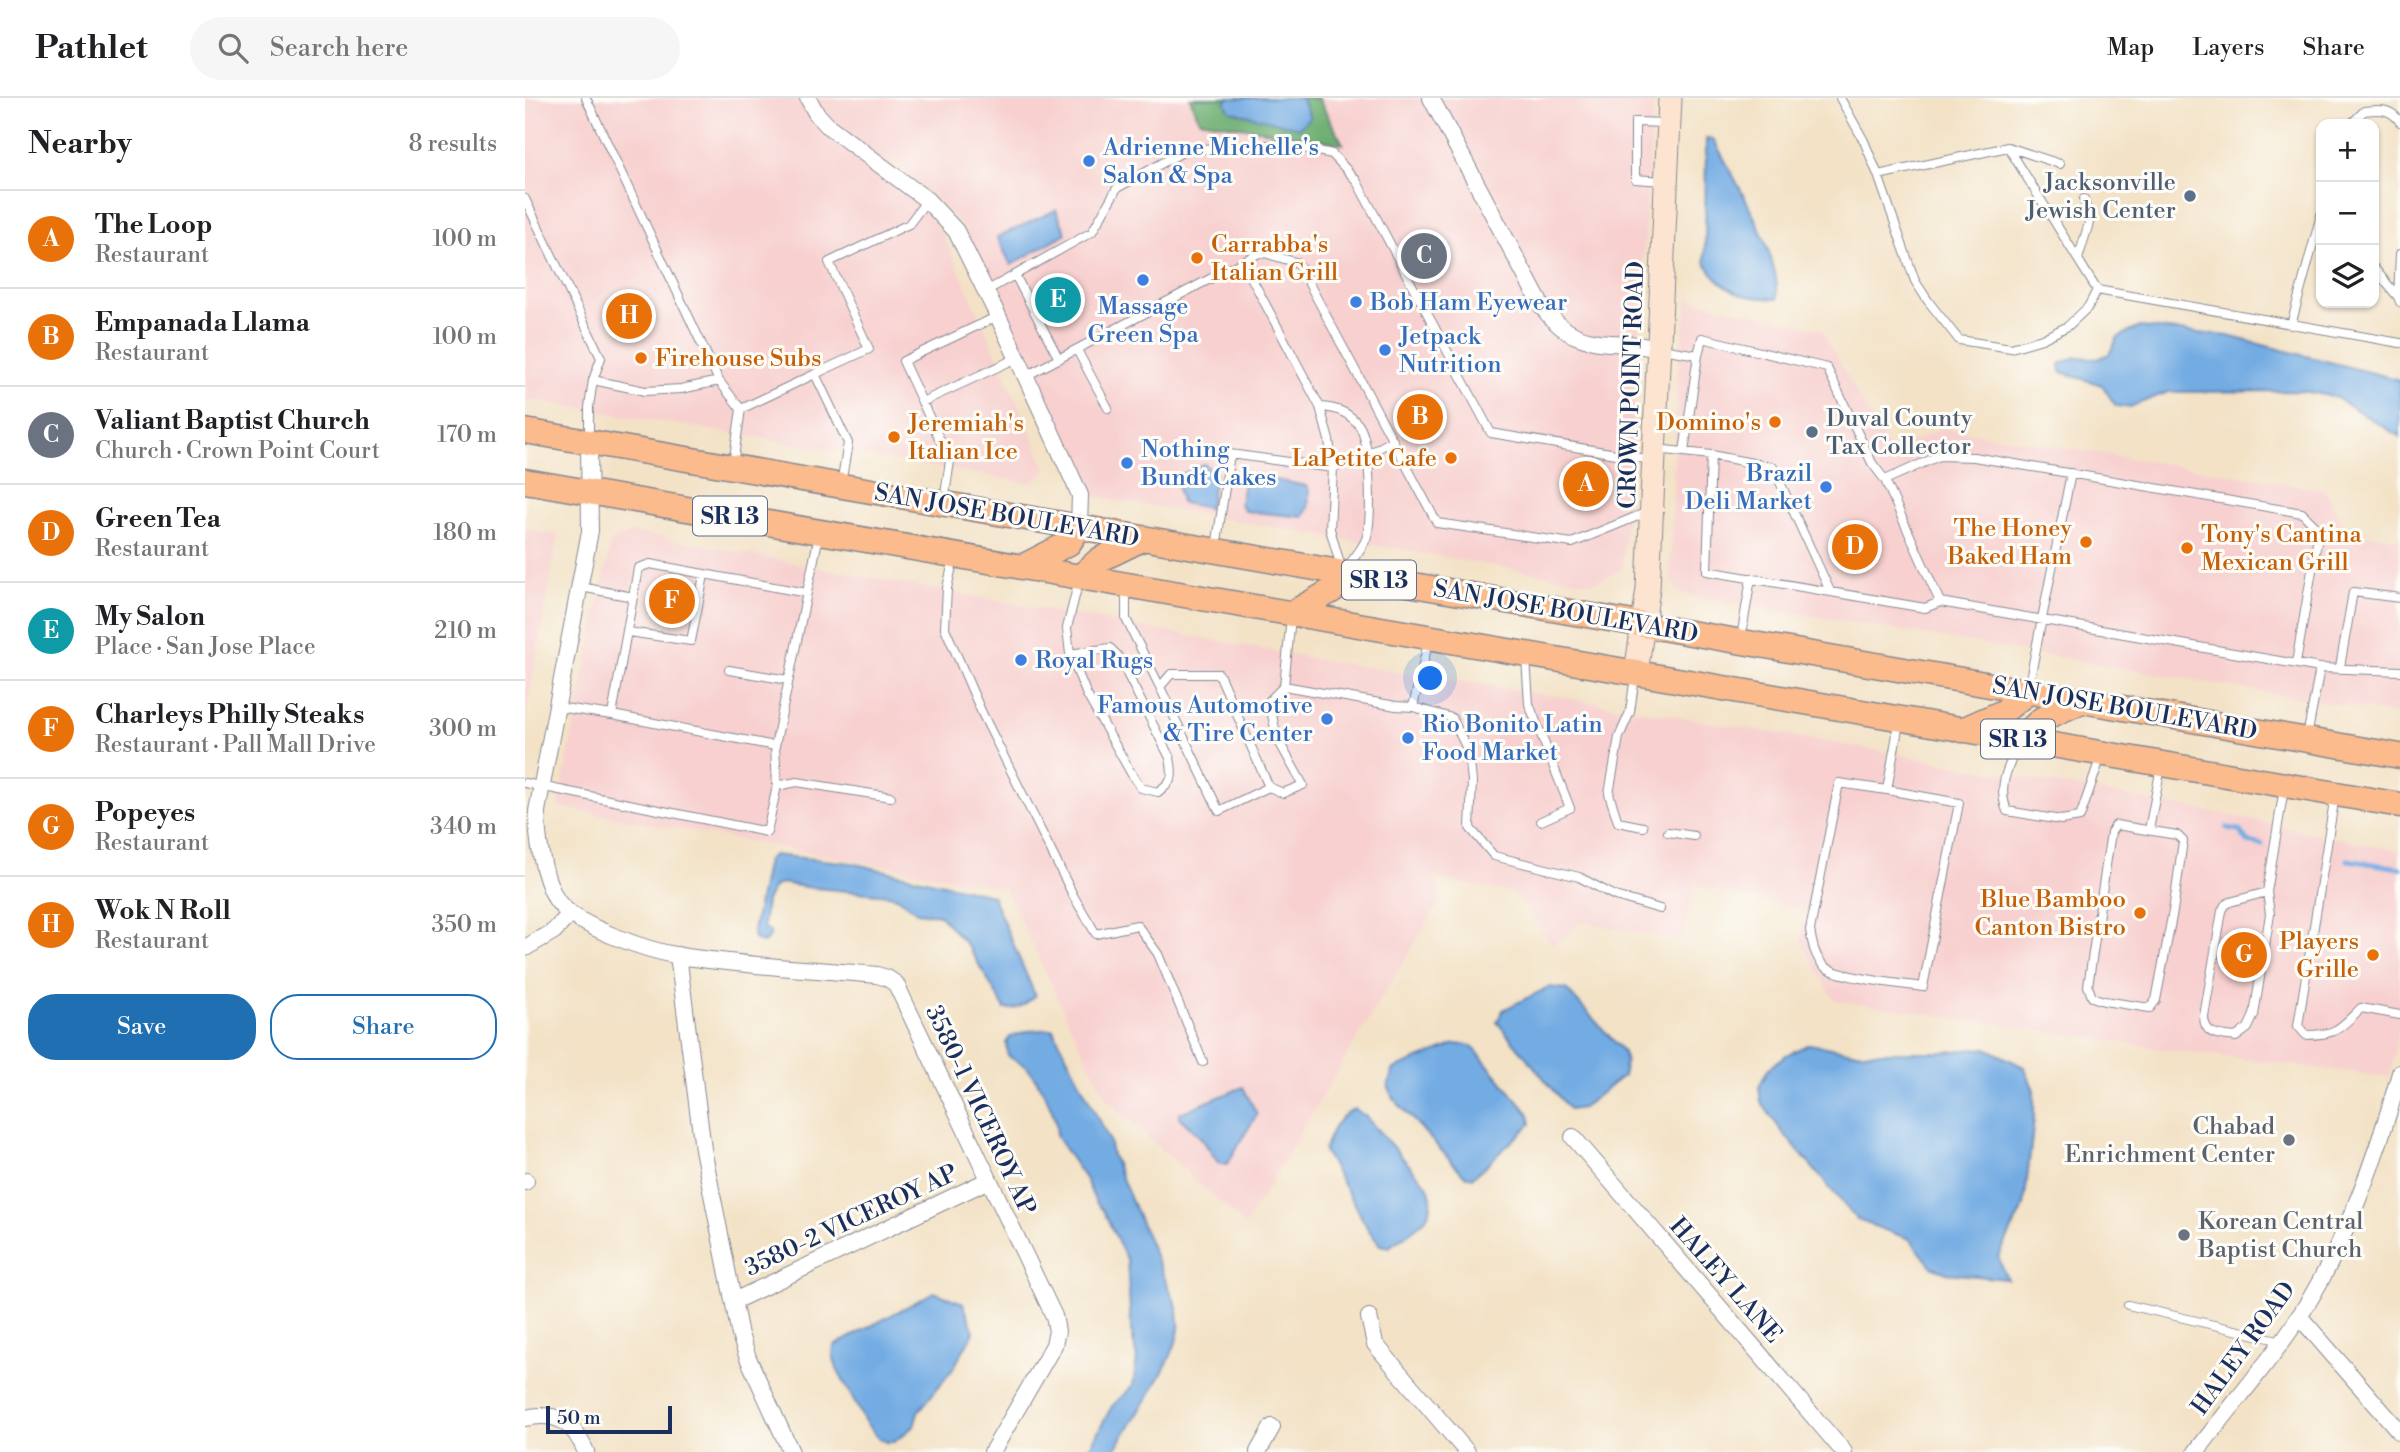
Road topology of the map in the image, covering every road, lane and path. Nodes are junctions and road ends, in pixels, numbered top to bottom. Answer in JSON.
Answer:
{"nodes":[{"id":1,"x":586,"y":98,"type":"edge"},
{"id":2,"x":808,"y":98,"type":"edge"},
{"id":3,"x":1431,"y":98,"type":"edge"},
{"id":4,"x":1670,"y":98,"type":"edge"},
{"id":5,"x":1840,"y":98,"type":"edge"},
{"id":6,"x":2356,"y":119,"type":"edge"},
{"id":7,"x":2400,"y":122,"type":"edge"},
{"id":8,"x":1669,"y":123,"type":"junction"},
{"id":9,"x":2008,"y":147,"type":"junction"},
{"id":10,"x":2060,"y":163,"type":"dead end"},
{"id":11,"x":1878,"y":175,"type":"junction"},
{"id":12,"x":1666,"y":181,"type":"junction"},
{"id":13,"x":525,"y":199,"type":"edge"},
{"id":14,"x":2084,"y":199,"type":"dead end"},
{"id":15,"x":927,"y":200,"type":"junction"},
{"id":16,"x":2316,"y":242,"type":"edge"},
{"id":17,"x":2400,"y":254,"type":"edge"},
{"id":18,"x":2078,"y":259,"type":"junction"},
{"id":19,"x":1243,"y":262,"type":"junction"},
{"id":20,"x":2379,"y":274,"type":"edge"},
{"id":21,"x":1015,"y":275,"type":"junction"},
{"id":22,"x":2097,"y":290,"type":"junction"},
{"id":23,"x":986,"y":291,"type":"junction"},
{"id":24,"x":2399,"y":299,"type":"edge"},
{"id":25,"x":998,"y":316,"type":"junction"},
{"id":26,"x":2291,"y":325,"type":"junction"},
{"id":27,"x":2400,"y":343,"type":"edge"},
{"id":28,"x":1658,"y":349,"type":"junction"},
{"id":29,"x":1077,"y":350,"type":"junction"},
{"id":30,"x":1698,"y":355,"type":"junction"},
{"id":31,"x":1017,"y":357,"type":"junction"},
{"id":32,"x":1059,"y":359,"type":"junction"},
{"id":33,"x":815,"y":374,"type":"junction"},
{"id":34,"x":1026,"y":376,"type":"junction"},
{"id":35,"x":593,"y":380,"type":"junction"},
{"id":36,"x":719,"y":381,"type":"junction"},
{"id":37,"x":922,"y":402,"type":"junction"},
{"id":38,"x":1320,"y":407,"type":"junction"},
{"id":39,"x":1108,"y":408,"type":"dead end"},
{"id":40,"x":741,"y":409,"type":"junction"},
{"id":41,"x":525,"y":431,"type":"edge"},
{"id":42,"x":1393,"y":440,"type":"junction"},
{"id":43,"x":589,"y":442,"type":"junction"},
{"id":44,"x":1684,"y":452,"type":"junction"},
{"id":45,"x":1653,"y":454,"type":"junction"},
{"id":46,"x":1367,"y":455,"type":"junction"},
{"id":47,"x":1711,"y":455,"type":"junction"},
{"id":48,"x":733,"y":467,"type":"junction"},
{"id":49,"x":1333,"y":468,"type":"junction"},
{"id":50,"x":2071,"y":473,"type":"junction"},
{"id":51,"x":1885,"y":480,"type":"junction"},
{"id":52,"x":525,"y":481,"type":"edge"},
{"id":53,"x":841,"y":485,"type":"junction"},
{"id":54,"x":589,"y":492,"type":"junction"},
{"id":55,"x":943,"y":503,"type":"junction"},
{"id":56,"x":1653,"y":510,"type":"junction"},
{"id":57,"x":1079,"y":527,"type":"junction"},
{"id":58,"x":820,"y":532,"type":"junction"},
{"id":59,"x":1142,"y":539,"type":"junction"},
{"id":60,"x":1216,"y":551,"type":"junction"},
{"id":61,"x":955,"y":556,"type":"junction"},
{"id":62,"x":1022,"y":567,"type":"junction"},
{"id":63,"x":1343,"y":573,"type":"junction"},
{"id":64,"x":704,"y":575,"type":"junction"},
{"id":65,"x":1080,"y":577,"type":"junction"},
{"id":66,"x":1751,"y":578,"type":"junction"},
{"id":67,"x":1126,"y":585,"type":"junction"},
{"id":68,"x":581,"y":587,"type":"junction"},
{"id":69,"x":1830,"y":591,"type":"junction"},
{"id":70,"x":807,"y":593,"type":"junction"},
{"id":71,"x":633,"y":597,"type":"junction"},
{"id":72,"x":2400,"y":598,"type":"edge"},
{"id":73,"x":1940,"y":602,"type":"junction"},
{"id":74,"x":1291,"y":614,"type":"junction"},
{"id":75,"x":2043,"y":619,"type":"junction"},
{"id":76,"x":1643,"y":625,"type":"junction"},
{"id":77,"x":628,"y":632,"type":"junction"},
{"id":78,"x":1430,"y":638,"type":"junction"},
{"id":79,"x":1740,"y":641,"type":"junction"},
{"id":80,"x":1070,"y":654,"type":"junction"},
{"id":81,"x":1526,"y":655,"type":"junction"},
{"id":82,"x":2296,"y":663,"type":"junction"},
{"id":83,"x":2320,"y":667,"type":"junction"},
{"id":84,"x":2340,"y":667,"type":"junction"},
{"id":85,"x":729,"y":670,"type":"dead end"},
{"id":86,"x":2400,"y":671,"type":"edge"},
{"id":87,"x":1636,"y":673,"type":"junction"},
{"id":88,"x":788,"y":680,"type":"junction"},
{"id":89,"x":1284,"y":686,"type":"junction"},
{"id":90,"x":1160,"y":687,"type":"junction"},
{"id":91,"x":2028,"y":692,"type":"junction"},
{"id":92,"x":2082,"y":701,"type":"junction"},
{"id":93,"x":557,"y":707,"type":"junction"},
{"id":94,"x":1413,"y":707,"type":"junction"},
{"id":95,"x":612,"y":715,"type":"junction"},
{"id":96,"x":1899,"y":720,"type":"junction"},
{"id":97,"x":1961,"y":730,"type":"junction"},
{"id":98,"x":2020,"y":739,"type":"junction"},
{"id":99,"x":2306,"y":740,"type":"junction"},
{"id":100,"x":775,"y":746,"type":"junction"},
{"id":101,"x":2102,"y":754,"type":"junction"},
{"id":102,"x":2400,"y":756,"type":"edge"},
{"id":103,"x":2162,"y":764,"type":"junction"},
{"id":104,"x":2285,"y":785,"type":"junction"},
{"id":105,"x":533,"y":786,"type":"edge"},
{"id":106,"x":776,"y":786,"type":"junction"},
{"id":107,"x":1269,"y":787,"type":"junction"},
{"id":108,"x":1887,"y":790,"type":"junction"},
{"id":109,"x":2335,"y":794,"type":"junction"},
{"id":110,"x":891,"y":797,"type":"dead end"},
{"id":111,"x":2400,"y":806,"type":"edge"},
{"id":112,"x":1541,"y":821,"type":"dead end"},
{"id":113,"x":1643,"y":827,"type":"dead end"},
{"id":114,"x":2149,"y":830,"type":"junction"},
{"id":115,"x":1668,"y":832,"type":"dead end"},
{"id":116,"x":1694,"y":836,"type":"dead end"},
{"id":117,"x":2267,"y":892,"type":"junction"},
{"id":118,"x":1660,"y":909,"type":"dead end"},
{"id":119,"x":570,"y":914,"type":"junction"},
{"id":120,"x":525,"y":948,"type":"edge"},
{"id":121,"x":678,"y":955,"type":"junction"},
{"id":122,"x":2400,"y":1015,"type":"edge"},
{"id":123,"x":1203,"y":1062,"type":"dead end"},
{"id":124,"x":2400,"y":1073,"type":"edge"},
{"id":125,"x":1573,"y":1137,"type":"dead end"},
{"id":126,"x":989,"y":1181,"type":"junction"},
{"id":127,"x":734,"y":1301,"type":"junction"},
{"id":128,"x":2128,"y":1305,"type":"dead end"},
{"id":129,"x":2299,"y":1316,"type":"junction"},
{"id":130,"x":1369,"y":1317,"type":"dead end"},
{"id":131,"x":2282,"y":1341,"type":"junction"},
{"id":132,"x":525,"y":1418,"type":"edge"},
{"id":133,"x":1272,"y":1427,"type":"dead end"},
{"id":134,"x":2400,"y":1432,"type":"edge"},
{"id":135,"x":586,"y":1452,"type":"edge"},
{"id":136,"x":790,"y":1452,"type":"edge"},
{"id":137,"x":992,"y":1452,"type":"edge"},
{"id":138,"x":1258,"y":1452,"type":"edge"},
{"id":139,"x":1467,"y":1452,"type":"edge"},
{"id":140,"x":1844,"y":1452,"type":"edge"},
{"id":141,"x":2196,"y":1452,"type":"edge"}],
"edges":[{"from":1,"to":36,"type":"lane"},
{"from":2,"to":15,"type":"street"},
{"from":3,"to":28,"type":"street"},
{"from":4,"to":8,"type":"street","name":"CROWN POINT ROAD"},
{"from":5,"to":11,"type":"lane"},
{"from":6,"to":7,"type":"lane"},
{"from":8,"to":12,"type":"street","name":"CROWN POINT ROAD"},
{"from":8,"to":12,"type":"lane"},
{"from":9,"to":10,"type":"lane"},
{"from":9,"to":11,"type":"lane"},
{"from":9,"to":18,"type":"lane"},
{"from":11,"to":22,"type":"lane"},
{"from":12,"to":28,"type":"street","name":"CROWN POINT ROAD"},
{"from":13,"to":35,"type":"lane"},
{"from":14,"to":18,"type":"lane"},
{"from":15,"to":23,"type":"street"},
{"from":15,"to":33,"type":"lane"},
{"from":16,"to":26,"type":"lane"},
{"from":17,"to":24,"type":"lane"},
{"from":18,"to":22,"type":"lane"},
{"from":19,"to":29,"type":"lane"},
{"from":19,"to":38,"type":"lane"},
{"from":19,"to":42,"type":"lane"},
{"from":20,"to":24,"type":"lane"},
{"from":21,"to":23,"type":"lane"},
{"from":21,"to":32,"type":"lane"},
{"from":21,"to":45,"type":"lane"},
{"from":22,"to":26,"type":"lane"},
{"from":23,"to":25,"type":"street"},
{"from":25,"to":31,"type":"street"},
{"from":25,"to":37,"type":"lane"},
{"from":26,"to":27,"type":"lane"},
{"from":28,"to":30,"type":"lane"},
{"from":28,"to":45,"type":"street","name":"CROWN POINT ROAD"},
{"from":29,"to":32,"type":"lane"},
{"from":29,"to":39,"type":"lane"},
{"from":30,"to":44,"type":"lane"},
{"from":30,"to":51,"type":"lane"},
{"from":31,"to":34,"type":"street"},
{"from":31,"to":37,"type":"lane"},
{"from":32,"to":34,"type":"lane"},
{"from":33,"to":40,"type":"lane"},
{"from":33,"to":53,"type":"lane"},
{"from":34,"to":57,"type":"street"},
{"from":35,"to":36,"type":"lane"},
{"from":35,"to":43,"type":"lane"},
{"from":36,"to":40,"type":"lane"},
{"from":37,"to":55,"type":"lane"},
{"from":38,"to":46,"type":"lane"},
{"from":38,"to":49,"type":"lane"},
{"from":40,"to":48,"type":"lane"},
{"from":41,"to":43,"type":"main road","name":"SAN JOSE BOULEVARD","number":"SR 13"},
{"from":42,"to":46,"type":"lane"},
{"from":42,"to":56,"type":"lane"},
{"from":43,"to":48,"type":"main road","name":"SAN JOSE BOULEVARD","number":"SR 13"},
{"from":43,"to":54,"type":"street"},
{"from":44,"to":45,"type":"lane"},
{"from":44,"to":47,"type":"lane"},
{"from":45,"to":56,"type":"street","name":"CROWN POINT ROAD"},
{"from":46,"to":49,"type":"lane"},
{"from":46,"to":63,"type":"lane"},
{"from":47,"to":66,"type":"lane"},
{"from":47,"to":69,"type":"lane"},
{"from":48,"to":53,"type":"main road","name":"SAN JOSE BOULEVARD","number":"SR 13"},
{"from":49,"to":60,"type":"lane"},
{"from":49,"to":63,"type":"lane"},
{"from":50,"to":51,"type":"lane"},
{"from":50,"to":75,"type":"lane"},
{"from":50,"to":82,"type":"lane"},
{"from":51,"to":73,"type":"lane"},
{"from":52,"to":54,"type":"main road","name":"SAN JOSE BOULEVARD","number":"SR 13"},
{"from":53,"to":55,"type":"main road","name":"SAN JOSE BOULEVARD","number":"SR 13"},
{"from":54,"to":58,"type":"main road","name":"SAN JOSE BOULEVARD","number":"SR 13"},
{"from":54,"to":68,"type":"street"},
{"from":55,"to":57,"type":"main road","name":"SAN JOSE BOULEVARD","number":"SR 13"},
{"from":56,"to":76,"type":"street","name":"CROWN POINT ROAD"},
{"from":57,"to":59,"type":"main road","name":"SAN JOSE BOULEVARD","number":"SR 13"},
{"from":57,"to":62,"type":"main road"},
{"from":58,"to":61,"type":"main road","name":"SAN JOSE BOULEVARD","number":"SR 13"},
{"from":58,"to":70,"type":"lane"},
{"from":59,"to":60,"type":"main road","name":"SAN JOSE BOULEVARD","number":"SR 13"},
{"from":59,"to":65,"type":"main road"},
{"from":60,"to":63,"type":"main road","name":"SAN JOSE BOULEVARD","number":"SR 13"},
{"from":61,"to":62,"type":"main road","name":"SAN JOSE BOULEVARD","number":"SR 13"},
{"from":61,"to":123,"type":"lane"},
{"from":62,"to":65,"type":"main road","name":"SAN JOSE BOULEVARD","number":"SR 13"},
{"from":63,"to":74,"type":"main road"},
{"from":63,"to":76,"type":"main road","name":"SAN JOSE BOULEVARD","number":"SR 13"},
{"from":64,"to":70,"type":"lane"},
{"from":64,"to":71,"type":"lane"},
{"from":64,"to":77,"type":"lane"},
{"from":65,"to":67,"type":"main road","name":"SAN JOSE BOULEVARD","number":"SR 13"},
{"from":65,"to":80,"type":"lane"},
{"from":66,"to":69,"type":"lane"},
{"from":66,"to":79,"type":"lane"},
{"from":67,"to":74,"type":"main road","name":"SAN JOSE BOULEVARD","number":"SR 13"},
{"from":67,"to":90,"type":"lane"},
{"from":68,"to":71,"type":"lane"},
{"from":68,"to":93,"type":"street"},
{"from":69,"to":73,"type":"lane"},
{"from":70,"to":88,"type":"lane"},
{"from":71,"to":77,"type":"lane"},
{"from":72,"to":84,"type":"lane"},
{"from":73,"to":75,"type":"lane"},
{"from":74,"to":78,"type":"main road","name":"SAN JOSE BOULEVARD","number":"SR 13"},
{"from":74,"to":89,"type":"lane"},
{"from":75,"to":82,"type":"lane"},
{"from":75,"to":91,"type":"lane"},
{"from":76,"to":79,"type":"main road","name":"SAN JOSE BOULEVARD","number":"SR 13"},
{"from":76,"to":87,"type":"street","name":"CROWN POINT ROAD"},
{"from":77,"to":95,"type":"lane"},
{"from":78,"to":81,"type":"main road","name":"SAN JOSE BOULEVARD","number":"SR 13"},
{"from":78,"to":94,"type":"lane"},
{"from":79,"to":91,"type":"main road","name":"SAN JOSE BOULEVARD","number":"SR 13"},
{"from":80,"to":80,"type":"lane"},
{"from":81,"to":87,"type":"main road","name":"SAN JOSE BOULEVARD","number":"SR 13"},
{"from":81,"to":112,"type":"lane"},
{"from":82,"to":83,"type":"lane"},
{"from":83,"to":84,"type":"lane"},
{"from":83,"to":99,"type":"lane"},
{"from":84,"to":86,"type":"lane"},
{"from":85,"to":88,"type":"lane"},
{"from":87,"to":96,"type":"main road","name":"SAN JOSE BOULEVARD","number":"SR 13"},
{"from":87,"to":113,"type":"lane"},
{"from":88,"to":100,"type":"lane"},
{"from":89,"to":94,"type":"lane"},
{"from":89,"to":107,"type":"lane"},
{"from":90,"to":107,"type":"lane"},
{"from":90,"to":107,"type":"lane"},
{"from":91,"to":92,"type":"main road","name":"SAN JOSE BOULEVARD","number":"SR 13"},
{"from":91,"to":97,"type":"main road"},
{"from":92,"to":98,"type":"main road"},
{"from":92,"to":99,"type":"main road","name":"SAN JOSE BOULEVARD","number":"SR 13"},
{"from":93,"to":95,"type":"lane"},
{"from":93,"to":105,"type":"street"},
{"from":94,"to":118,"type":"lane"},
{"from":95,"to":100,"type":"lane"},
{"from":96,"to":97,"type":"main road","name":"SAN JOSE BOULEVARD","number":"SR 13"},
{"from":96,"to":108,"type":"lane"},
{"from":97,"to":98,"type":"main road","name":"SAN JOSE BOULEVARD","number":"SR 13"},
{"from":98,"to":101,"type":"main road","name":"SAN JOSE BOULEVARD","number":"SR 13"},
{"from":98,"to":101,"type":"lane"},
{"from":99,"to":102,"type":"main road","name":"SAN JOSE BOULEVARD","number":"SR 13"},
{"from":100,"to":106,"type":"lane"},
{"from":101,"to":103,"type":"main road","name":"SAN JOSE BOULEVARD","number":"SR 13"},
{"from":103,"to":104,"type":"main road","name":"SAN JOSE BOULEVARD","number":"SR 13"},
{"from":103,"to":114,"type":"lane"},
{"from":104,"to":109,"type":"main road","name":"SAN JOSE BOULEVARD","number":"SR 13"},
{"from":104,"to":117,"type":"lane"},
{"from":105,"to":106,"type":"lane"},
{"from":105,"to":119,"type":"street"},
{"from":106,"to":110,"type":"lane"},
{"from":108,"to":108,"type":"lane"},
{"from":109,"to":111,"type":"main road","name":"SAN JOSE BOULEVARD","number":"SR 13"},
{"from":109,"to":122,"type":"lane"},
{"from":114,"to":114,"type":"lane"},
{"from":115,"to":116,"type":"lane"},
{"from":117,"to":117,"type":"lane"},
{"from":119,"to":120,"type":"street"},
{"from":119,"to":121,"type":"street","name":"3580-1 VICEROY AP"},
{"from":121,"to":126,"type":"street","name":"3580-1 VICEROY AP"},
{"from":121,"to":127,"type":"street"},
{"from":124,"to":129,"type":"street","name":"HALEY ROAD"},
{"from":125,"to":140,"type":"street","name":"HALEY LANE"},
{"from":126,"to":127,"type":"street","name":"3580-2 VICEROY AP"},
{"from":126,"to":137,"type":"street","name":"3580-1 VICEROY AP"},
{"from":127,"to":136,"type":"street"},
{"from":128,"to":131,"type":"lane"},
{"from":129,"to":131,"type":"street","name":"HALEY ROAD"},
{"from":129,"to":134,"type":"street"},
{"from":130,"to":139,"type":"street"},
{"from":131,"to":141,"type":"street","name":"HALEY ROAD"},
{"from":132,"to":135,"type":"street"},
{"from":133,"to":138,"type":"street"}]}
